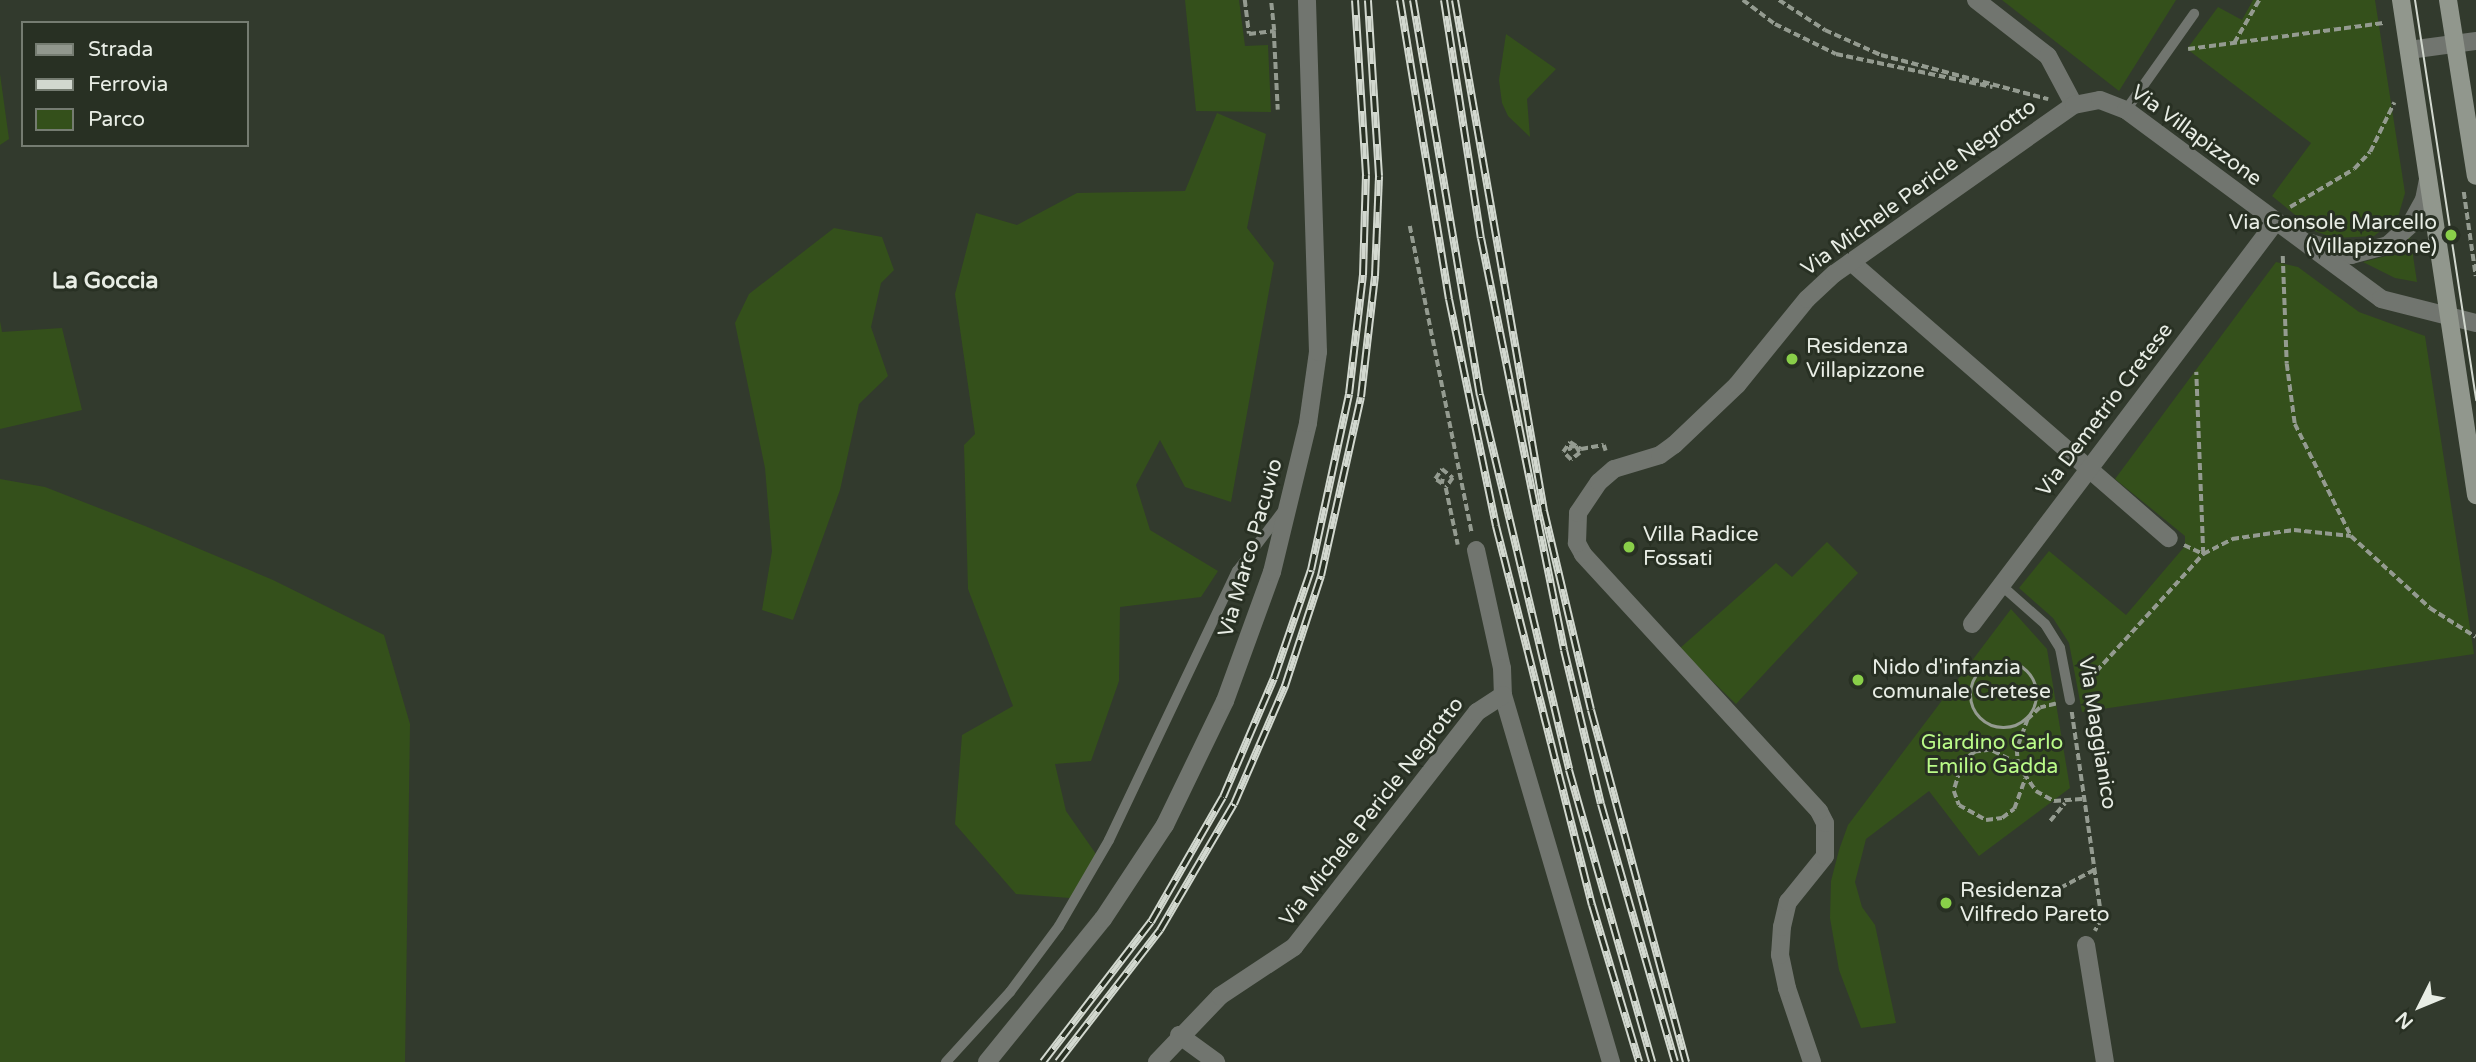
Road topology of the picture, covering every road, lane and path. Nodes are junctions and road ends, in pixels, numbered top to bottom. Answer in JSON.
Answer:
{"nodes":[{"id":1,"x":1245,"y":0,"type":"edge"},
{"id":2,"x":1271,"y":0,"type":"edge"},
{"id":3,"x":1743,"y":0,"type":"edge"},
{"id":4,"x":1779,"y":0,"type":"edge"},
{"id":5,"x":1976,"y":0,"type":"edge"},
{"id":6,"x":2259,"y":0,"type":"edge"},
{"id":7,"x":2402,"y":0,"type":"edge"},
{"id":8,"x":2448,"y":0,"type":"edge"},
{"id":9,"x":1307,"y":6,"type":"edge"},
{"id":10,"x":2194,"y":14,"type":"dead end"},
{"id":11,"x":2383,"y":23,"type":"dead end"},
{"id":12,"x":1274,"y":31,"type":"junction"},
{"id":13,"x":2476,"y":41,"type":"edge"},
{"id":14,"x":2234,"y":43,"type":"junction"},
{"id":15,"x":2455,"y":44,"type":"junction"},
{"id":16,"x":2409,"y":51,"type":"junction"},
{"id":17,"x":2168,"y":52,"type":"junction"},
{"id":18,"x":2013,"y":90,"type":"junction"},
{"id":19,"x":2394,"y":103,"type":"dead end"},
{"id":20,"x":2074,"y":105,"type":"junction"},
{"id":21,"x":1279,"y":110,"type":"dead end"},
{"id":22,"x":2126,"y":110,"type":"junction"},
{"id":23,"x":2428,"y":176,"type":"junction"},
{"id":24,"x":2469,"y":178,"type":"edge"},
{"id":25,"x":2280,"y":217,"type":"junction"},
{"id":26,"x":1410,"y":226,"type":"dead end"},
{"id":27,"x":2283,"y":256,"type":"dead end"},
{"id":28,"x":1851,"y":262,"type":"junction"},
{"id":29,"x":2476,"y":276,"type":"edge"},
{"id":30,"x":2446,"y":317,"type":"junction"},
{"id":31,"x":2476,"y":323,"type":"edge"},
{"id":32,"x":1581,"y":449,"type":"dead end"},
{"id":33,"x":1570,"y":451,"type":"dead end"},
{"id":34,"x":2087,"y":470,"type":"junction"},
{"id":35,"x":1443,"y":479,"type":"dead end"},
{"id":36,"x":2476,"y":495,"type":"edge"},
{"id":37,"x":1290,"y":500,"type":"junction"},
{"id":38,"x":2351,"y":536,"type":"junction"},
{"id":39,"x":2169,"y":538,"type":"dead end"},
{"id":40,"x":1476,"y":550,"type":"junction"},
{"id":41,"x":2203,"y":554,"type":"dead end"},
{"id":42,"x":2002,"y":586,"type":"junction"},
{"id":43,"x":1972,"y":624,"type":"dead end"},
{"id":44,"x":2476,"y":637,"type":"edge"},
{"id":45,"x":1503,"y":695,"type":"junction"},
{"id":46,"x":2070,"y":700,"type":"junction"},
{"id":47,"x":2028,"y":719,"type":"junction"},
{"id":48,"x":2018,"y":765,"type":"junction"},
{"id":49,"x":2025,"y":779,"type":"junction"},
{"id":50,"x":2085,"y":799,"type":"junction"},
{"id":51,"x":2065,"y":803,"type":"junction"},
{"id":52,"x":2050,"y":821,"type":"dead end"},
{"id":53,"x":2095,"y":869,"type":"junction"},
{"id":54,"x":2060,"y":888,"type":"dead end"},
{"id":55,"x":2086,"y":945,"type":"joint"},
{"id":56,"x":1179,"y":1035,"type":"junction"},
{"id":57,"x":946,"y":1062,"type":"edge"},
{"id":58,"x":987,"y":1062,"type":"edge"},
{"id":59,"x":1157,"y":1062,"type":"edge"},
{"id":60,"x":1216,"y":1062,"type":"edge"},
{"id":61,"x":1611,"y":1062,"type":"edge"},
{"id":62,"x":1812,"y":1062,"type":"edge"},
{"id":63,"x":2105,"y":1062,"type":"edge"}],
"edges":[{"from":1,"to":12,"type":"path"},
{"from":2,"to":12,"type":"path"},
{"from":3,"to":18,"type":"path"},
{"from":4,"to":18,"type":"path"},
{"from":5,"to":20,"type":"street"},
{"from":6,"to":14,"type":"path"},
{"from":7,"to":16,"type":"main road"},
{"from":8,"to":15,"type":"main road"},
{"from":9,"to":37,"type":"street","name":"Via Marco Pacuvio"},
{"from":10,"to":17,"type":"lane"},
{"from":11,"to":14,"type":"path"},
{"from":12,"to":21,"type":"path"},
{"from":13,"to":15,"type":"street"},
{"from":14,"to":17,"type":"path"},
{"from":15,"to":16,"type":"street"},
{"from":15,"to":24,"type":"main road"},
{"from":16,"to":23,"type":"main road"},
{"from":17,"to":22,"type":"lane"},
{"from":18,"to":20,"type":"path"},
{"from":19,"to":25,"type":"path"},
{"from":20,"to":22,"type":"street","name":"Via Villapizzone"},
{"from":20,"to":28,"type":"street","name":"Via Michele Pericle Negrotto"},
{"from":22,"to":25,"type":"street","name":"Via Villapizzone"},
{"from":23,"to":25,"type":"street"},
{"from":23,"to":30,"type":"main road"},
{"from":24,"to":29,"type":"path"},
{"from":25,"to":30,"type":"street","name":"Via Villapizzone"},
{"from":25,"to":34,"type":"street","name":"Via Demetrio Cretese"},
{"from":26,"to":40,"type":"path"},
{"from":27,"to":38,"type":"path"},
{"from":28,"to":34,"type":"street"},
{"from":28,"to":62,"type":"street","name":"Via Michele Pericle Negrotto"},
{"from":30,"to":31,"type":"street","name":"Via Villapizzone"},
{"from":30,"to":36,"type":"main road"},
{"from":32,"to":33,"type":"path"},
{"from":34,"to":39,"type":"street"},
{"from":34,"to":42,"type":"street","name":"Via Demetrio Cretese"},
{"from":35,"to":40,"type":"path"},
{"from":37,"to":57,"type":"lane"},
{"from":37,"to":58,"type":"street","name":"Via Marco Pacuvio"},
{"from":38,"to":41,"type":"path"},
{"from":38,"to":44,"type":"path"},
{"from":40,"to":45,"type":"street"},
{"from":42,"to":43,"type":"street","name":"Via Demetrio Cretese"},
{"from":42,"to":46,"type":"lane","name":"Via Maggianico"},
{"from":45,"to":56,"type":"street","name":"Via Michele Pericle Negrotto"},
{"from":45,"to":61,"type":"street"},
{"from":46,"to":47,"type":"path"},
{"from":46,"to":50,"type":"path","name":"Via Maggianico"},
{"from":47,"to":47,"type":"path"},
{"from":47,"to":48,"type":"path"},
{"from":48,"to":49,"type":"path"},
{"from":48,"to":49,"type":"path"},
{"from":49,"to":51,"type":"path"},
{"from":50,"to":51,"type":"path"},
{"from":50,"to":53,"type":"path","name":"Via Maggianico"},
{"from":51,"to":52,"type":"path","name":"Via Maggianico"},
{"from":53,"to":54,"type":"path"},
{"from":53,"to":55,"type":"path","name":"Via Maggianico"},
{"from":55,"to":63,"type":"street"},
{"from":56,"to":59,"type":"street","name":"Via Michele Pericle Negrotto"},
{"from":56,"to":60,"type":"street"}]}
